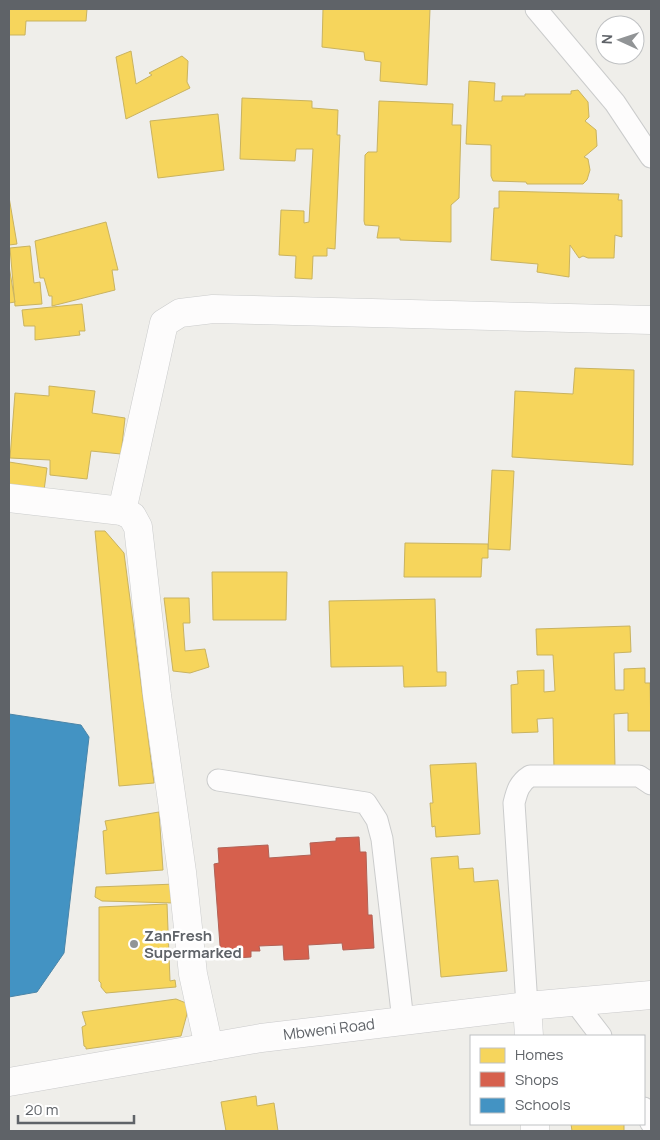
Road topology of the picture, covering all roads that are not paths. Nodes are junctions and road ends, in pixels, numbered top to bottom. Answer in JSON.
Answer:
{"nodes":[{"id":1,"x":536,"y":9,"type":"edge"},
{"id":2,"x":651,"y":157,"type":"edge"},
{"id":3,"x":651,"y":320,"type":"edge"},
{"id":4,"x":9,"y":498,"type":"edge"},
{"id":5,"x":122,"y":511,"type":"junction"},
{"id":6,"x":218,"y":780,"type":"dead end"},
{"id":7,"x":651,"y":784,"type":"edge"},
{"id":8,"x":651,"y":996,"type":"edge"},
{"id":9,"x":574,"y":1002,"type":"junction"},
{"id":10,"x":527,"y":1006,"type":"junction"},
{"id":11,"x":403,"y":1021,"type":"junction"},
{"id":12,"x":529,"y":1035,"type":"edge"},
{"id":13,"x":600,"y":1035,"type":"edge"},
{"id":14,"x":209,"y":1046,"type":"junction"},
{"id":15,"x":9,"y":1082,"type":"edge"},
{"id":16,"x":645,"y":1110,"type":"edge"},
{"id":17,"x":651,"y":1122,"type":"edge"}],
"edges":[{"from":1,"to":2,"type":"lane"},
{"from":3,"to":5,"type":"street"},
{"from":4,"to":5,"type":"street"},
{"from":5,"to":14,"type":"street"},
{"from":6,"to":11,"type":"lane"},
{"from":7,"to":10,"type":"lane"},
{"from":8,"to":9,"type":"street","name":"Mbweni Road"},
{"from":9,"to":10,"type":"street","name":"Mbweni Road"},
{"from":9,"to":13,"type":"lane"},
{"from":10,"to":11,"type":"street","name":"Mbweni Road"},
{"from":10,"to":12,"type":"street"},
{"from":11,"to":14,"type":"street","name":"Mbweni Road"},
{"from":14,"to":15,"type":"street","name":"Mbweni Road"},
{"from":16,"to":17,"type":"lane"}]}
